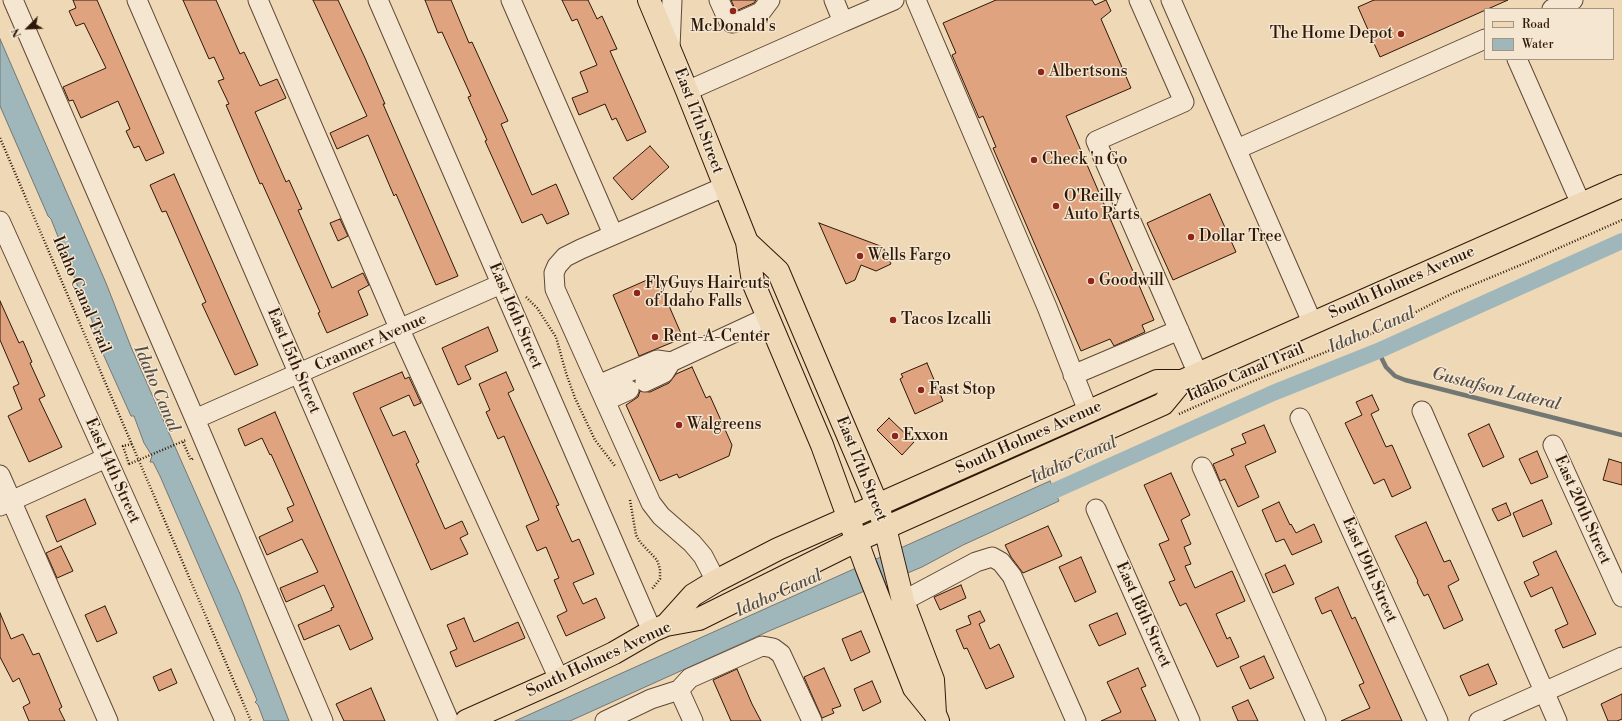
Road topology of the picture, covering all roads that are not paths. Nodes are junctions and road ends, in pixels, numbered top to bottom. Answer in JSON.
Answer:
{"nodes":[{"id":1,"x":13,"y":0,"type":"edge"},
{"id":2,"x":137,"y":0,"type":"edge"},
{"id":3,"x":258,"y":0,"type":"edge"},
{"id":4,"x":378,"y":0,"type":"edge"},
{"id":5,"x":511,"y":0,"type":"edge"},
{"id":6,"x":649,"y":0,"type":"edge"},
{"id":7,"x":672,"y":0,"type":"edge"},
{"id":8,"x":719,"y":0,"type":"edge"},
{"id":9,"x":770,"y":0,"type":"edge"},
{"id":10,"x":834,"y":0,"type":"edge"},
{"id":11,"x":894,"y":0,"type":"edge"},
{"id":12,"x":916,"y":0,"type":"edge"},
{"id":13,"x":1139,"y":0,"type":"edge"},
{"id":14,"x":1172,"y":0,"type":"edge"},
{"id":15,"x":1573,"y":0,"type":"edge"},
{"id":16,"x":1554,"y":8,"type":"edge"},
{"id":17,"x":843,"y":22,"type":"junction"},
{"id":18,"x":1484,"y":39,"type":"edge"},
{"id":19,"x":670,"y":50,"type":"junction"},
{"id":20,"x":1517,"y":60,"type":"edge"},
{"id":21,"x":687,"y":91,"type":"junction"},
{"id":22,"x":1237,"y":149,"type":"junction"},
{"id":23,"x":1622,"y":186,"type":"edge"},
{"id":24,"x":724,"y":187,"type":"junction"},
{"id":25,"x":1581,"y":204,"type":"junction"},
{"id":26,"x":0,"y":221,"type":"edge"},
{"id":27,"x":613,"y":234,"type":"junction"},
{"id":28,"x":747,"y":242,"type":"junction"},
{"id":29,"x":502,"y":284,"type":"junction"},
{"id":30,"x":768,"y":317,"type":"junction"},
{"id":31,"x":1312,"y":322,"type":"junction"},
{"id":32,"x":400,"y":330,"type":"junction"},
{"id":33,"x":1179,"y":330,"type":"junction"},
{"id":34,"x":671,"y":362,"type":"junction"},
{"id":35,"x":299,"y":374,"type":"junction"},
{"id":36,"x":1073,"y":375,"type":"junction"},
{"id":37,"x":1190,"y":377,"type":"junction"},
{"id":38,"x":602,"y":393,"type":"junction"},
{"id":39,"x":1088,"y":411,"type":"junction"},
{"id":40,"x":1422,"y":411,"type":"dead end"},
{"id":41,"x":1300,"y":418,"type":"dead end"},
{"id":42,"x":195,"y":419,"type":"junction"},
{"id":43,"x":1553,"y":445,"type":"dead end"},
{"id":44,"x":106,"y":458,"type":"junction"},
{"id":45,"x":1202,"y":468,"type":"dead end"},
{"id":46,"x":0,"y":475,"type":"edge"},
{"id":47,"x":6,"y":503,"type":"edge"},
{"id":48,"x":877,"y":504,"type":"junction"},
{"id":49,"x":1096,"y":508,"type":"dead end"},
{"id":50,"x":850,"y":516,"type":"junction"},
{"id":51,"x":888,"y":538,"type":"junction"},
{"id":52,"x":858,"y":540,"type":"junction"},
{"id":53,"x":716,"y":581,"type":"junction"},
{"id":54,"x":901,"y":593,"type":"junction"},
{"id":55,"x":1622,"y":597,"type":"edge"},
{"id":56,"x":659,"y":628,"type":"junction"},
{"id":57,"x":1622,"y":657,"type":"edge"},
{"id":58,"x":559,"y":679,"type":"junction"},
{"id":59,"x":679,"y":690,"type":"junction"},
{"id":60,"x":1544,"y":692,"type":"junction"},
{"id":61,"x":937,"y":717,"type":"edge"},
{"id":62,"x":108,"y":721,"type":"edge"},
{"id":63,"x":225,"y":721,"type":"edge"},
{"id":64,"x":323,"y":721,"type":"edge"},
{"id":65,"x":449,"y":721,"type":"edge"},
{"id":66,"x":466,"y":721,"type":"edge"},
{"id":67,"x":605,"y":721,"type":"edge"},
{"id":68,"x":692,"y":721,"type":"edge"},
{"id":69,"x":812,"y":721,"type":"edge"},
{"id":70,"x":1076,"y":721,"type":"edge"},
{"id":71,"x":1190,"y":721,"type":"edge"},
{"id":72,"x":1316,"y":721,"type":"edge"},
{"id":73,"x":1438,"y":721,"type":"edge"},
{"id":74,"x":1480,"y":721,"type":"edge"},
{"id":75,"x":1557,"y":721,"type":"edge"}],
"edges":[{"from":1,"to":42,"type":"street"},
{"from":2,"to":35,"type":"street","name":"East 15th Street"},
{"from":3,"to":32,"type":"street"},
{"from":4,"to":29,"type":"street","name":"East 16th Street"},
{"from":5,"to":27,"type":"street"},
{"from":6,"to":19,"type":"main road","name":"East 17th Street"},
{"from":7,"to":19,"type":"street"},
{"from":8,"to":9,"type":"street"},
{"from":10,"to":17,"type":"street"},
{"from":11,"to":17,"type":"street"},
{"from":12,"to":36,"type":"street"},
{"from":13,"to":33,"type":"street"},
{"from":14,"to":22,"type":"street"},
{"from":15,"to":16,"type":"street"},
{"from":17,"to":21,"type":"street"},
{"from":18,"to":22,"type":"street"},
{"from":19,"to":21,"type":"main road","name":"East 17th Street"},
{"from":20,"to":25,"type":"street"},
{"from":21,"to":24,"type":"main road","name":"East 17th Street"},
{"from":22,"to":31,"type":"street"},
{"from":23,"to":25,"type":"main road","name":"South Holmes Avenue"},
{"from":24,"to":27,"type":"street"},
{"from":24,"to":28,"type":"main road","name":"East 17th Street"},
{"from":25,"to":31,"type":"main road","name":"South Holmes Avenue"},
{"from":26,"to":44,"type":"street","name":"East 14th Street"},
{"from":27,"to":38,"type":"street"},
{"from":28,"to":30,"type":"main road","name":"East 17th Street"},
{"from":28,"to":48,"type":"main road","name":"East 17th Street"},
{"from":29,"to":32,"type":"street","name":"Cranmer Avenue"},
{"from":29,"to":56,"type":"street","name":"East 16th Street"},
{"from":30,"to":34,"type":"street"},
{"from":30,"to":50,"type":"main road","name":"East 17th Street"},
{"from":31,"to":37,"type":"main road","name":"South Holmes Avenue"},
{"from":32,"to":35,"type":"street","name":"Cranmer Avenue"},
{"from":32,"to":58,"type":"street"},
{"from":33,"to":36,"type":"street"},
{"from":33,"to":37,"type":"street"},
{"from":34,"to":38,"type":"street"},
{"from":34,"to":38,"type":"street"},
{"from":35,"to":42,"type":"street","name":"Cranmer Avenue"},
{"from":35,"to":65,"type":"street","name":"East 15th Street"},
{"from":36,"to":39,"type":"street"},
{"from":37,"to":39,"type":"main road","name":"South Holmes Avenue"},
{"from":37,"to":51,"type":"main road","name":"South Holmes Avenue"},
{"from":38,"to":53,"type":"street"},
{"from":39,"to":48,"type":"main road","name":"South Holmes Avenue"},
{"from":40,"to":60,"type":"street"},
{"from":41,"to":73,"type":"street","name":"East 19th Street"},
{"from":42,"to":64,"type":"street"},
{"from":43,"to":55,"type":"street","name":"East 20th Street"},
{"from":44,"to":47,"type":"street"},
{"from":44,"to":63,"type":"street","name":"East 14th Street"},
{"from":45,"to":72,"type":"street"},
{"from":46,"to":47,"type":"street"},
{"from":47,"to":62,"type":"street"},
{"from":48,"to":50,"type":"main road","name":"South Holmes Avenue"},
{"from":48,"to":51,"type":"main road","name":"East 17th Street"},
{"from":49,"to":71,"type":"street","name":"East 18th Street"},
{"from":50,"to":52,"type":"main road","name":"East 17th Street"},
{"from":50,"to":53,"type":"main road","name":"South Holmes Avenue"},
{"from":51,"to":52,"type":"main road","name":"South Holmes Avenue"},
{"from":51,"to":54,"type":"main road","name":"East 17th Street"},
{"from":52,"to":56,"type":"main road","name":"South Holmes Avenue"},
{"from":52,"to":61,"type":"main road","name":"East 17th Street"},
{"from":53,"to":56,"type":"main road","name":"South Holmes Avenue"},
{"from":54,"to":61,"type":"main road","name":"East 17th Street"},
{"from":54,"to":70,"type":"street"},
{"from":56,"to":58,"type":"main road","name":"South Holmes Avenue"},
{"from":57,"to":60,"type":"street"},
{"from":58,"to":66,"type":"main road","name":"South Holmes Avenue"},
{"from":59,"to":67,"type":"street"},
{"from":59,"to":68,"type":"street"},
{"from":59,"to":69,"type":"street"},
{"from":60,"to":74,"type":"street"},
{"from":60,"to":75,"type":"street"}]}
